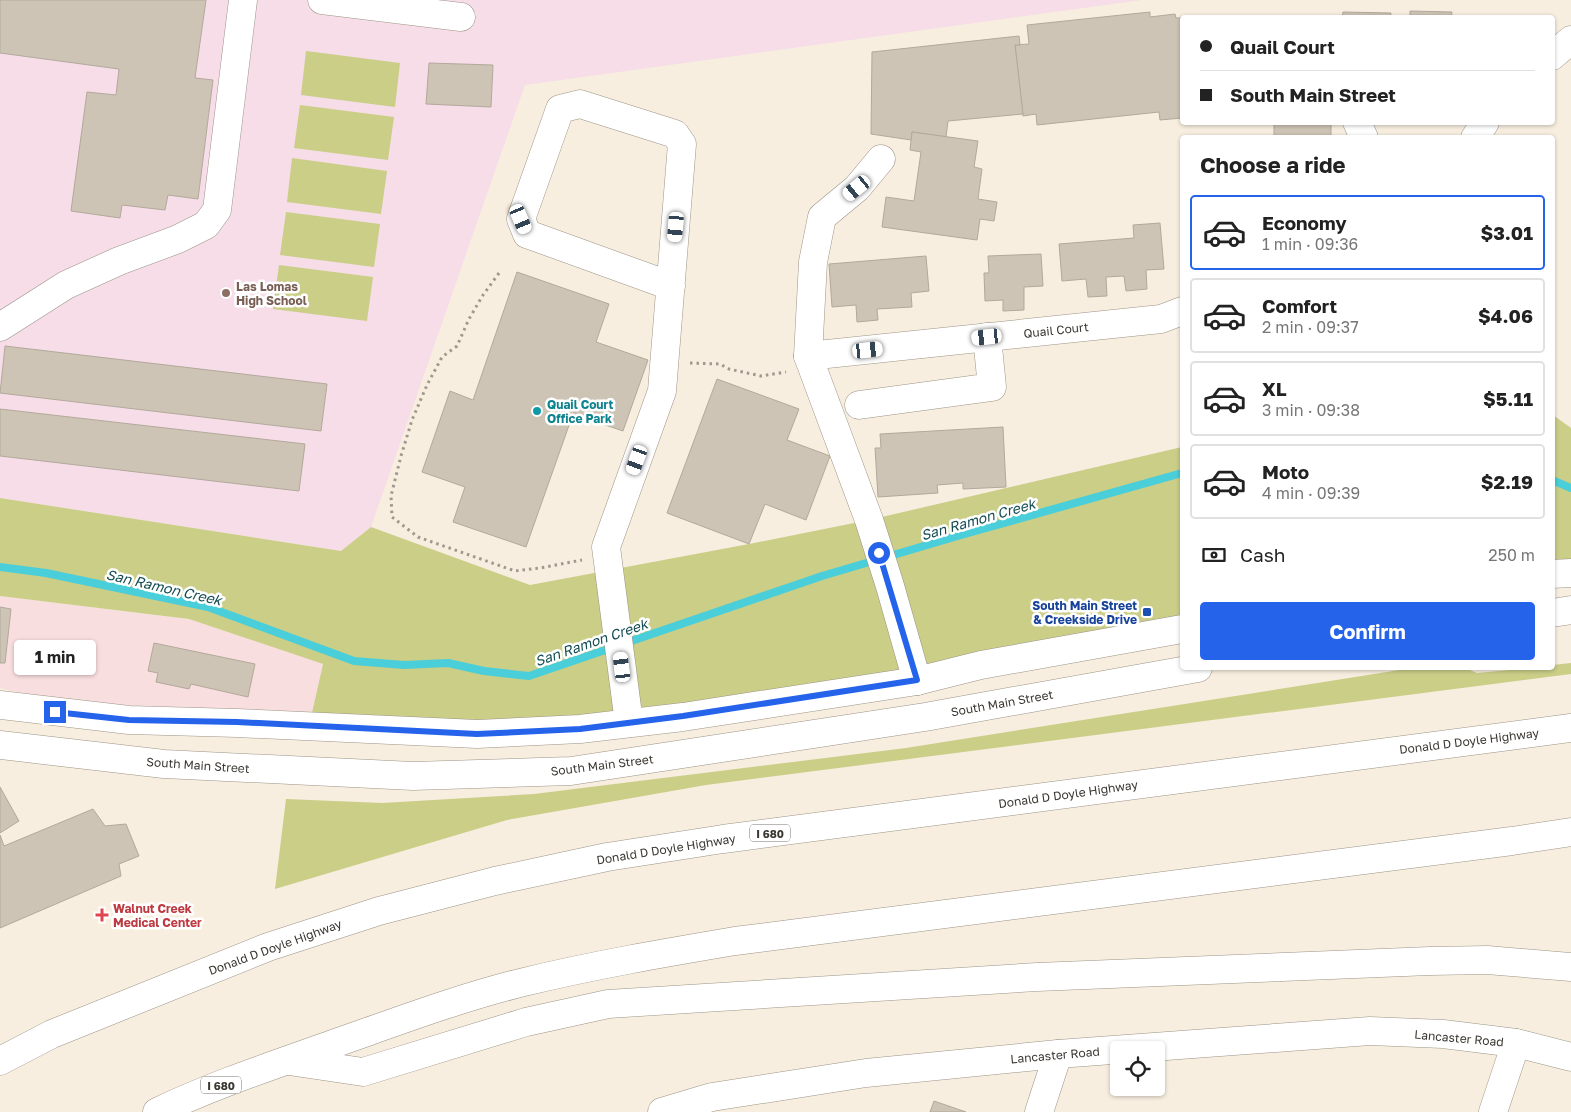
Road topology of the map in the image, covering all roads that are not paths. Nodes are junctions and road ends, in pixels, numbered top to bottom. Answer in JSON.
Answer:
{"nodes":[{"id":1,"x":243,"y":0,"type":"edge"},
{"id":2,"x":322,"y":0,"type":"edge"},
{"id":3,"x":461,"y":17,"type":"dead end"},
{"id":4,"x":1571,"y":40,"type":"edge"},
{"id":5,"x":1555,"y":53,"type":"edge"},
{"id":6,"x":881,"y":159,"type":"dead end"},
{"id":7,"x":671,"y":286,"type":"junction"},
{"id":8,"x":1180,"y":312,"type":"edge"},
{"id":9,"x":0,"y":327,"type":"edge"},
{"id":10,"x":987,"y":337,"type":"junction"},
{"id":11,"x":810,"y":362,"type":"junction"},
{"id":12,"x":859,"y":404,"type":"dead end"},
{"id":13,"x":1571,"y":573,"type":"edge"},
{"id":14,"x":1555,"y":574,"type":"edge"},
{"id":15,"x":1571,"y":610,"type":"edge"},
{"id":16,"x":1555,"y":613,"type":"edge"},
{"id":17,"x":1180,"y":629,"type":"edge"},
{"id":18,"x":1187,"y":670,"type":"edge"},
{"id":19,"x":917,"y":680,"type":"junction"},
{"id":20,"x":0,"y":705,"type":"edge"},
{"id":21,"x":629,"y":723,"type":"junction"},
{"id":22,"x":1571,"y":728,"type":"edge"},
{"id":23,"x":0,"y":745,"type":"edge"},
{"id":24,"x":1571,"y":832,"type":"edge"},
{"id":25,"x":1571,"y":967,"type":"edge"},
{"id":26,"x":1516,"y":1043,"type":"junction"},
{"id":27,"x":1058,"y":1054,"type":"junction"},
{"id":28,"x":1571,"y":1057,"type":"edge"},
{"id":29,"x":0,"y":1061,"type":"edge"},
{"id":30,"x":285,"y":1061,"type":"junction"},
{"id":31,"x":157,"y":1112,"type":"edge"},
{"id":32,"x":662,"y":1112,"type":"edge"},
{"id":33,"x":1039,"y":1112,"type":"edge"},
{"id":34,"x":1493,"y":1112,"type":"edge"}],
"edges":[{"from":1,"to":9,"type":"main road"},
{"from":2,"to":3,"type":"main road"},
{"from":4,"to":5,"type":"main road"},
{"from":6,"to":11,"type":"main road"},
{"from":7,"to":7,"type":"main road"},
{"from":7,"to":21,"type":"main road"},
{"from":8,"to":10,"type":"main road","name":"Quail Court"},
{"from":10,"to":11,"type":"main road","name":"Quail Court"},
{"from":10,"to":12,"type":"main road"},
{"from":11,"to":19,"type":"main road"},
{"from":13,"to":14,"type":"main road"},
{"from":15,"to":16,"type":"main road"},
{"from":17,"to":19,"type":"main road"},
{"from":18,"to":23,"type":"main road","name":"South Main Street"},
{"from":19,"to":21,"type":"main road"},
{"from":20,"to":21,"type":"main road"},
{"from":22,"to":29,"type":"main road","name":"Donald D Doyle Highway","number":"I 680"},
{"from":24,"to":30,"type":"main road","number":"I 680"},
{"from":25,"to":30,"type":"main road"},
{"from":26,"to":27,"type":"main road","name":"Lancaster Road"},
{"from":26,"to":28,"type":"main road","name":"Lancaster Road"},
{"from":26,"to":34,"type":"main road"},
{"from":27,"to":32,"type":"main road","name":"Lancaster Road"},
{"from":27,"to":33,"type":"main road"},
{"from":30,"to":31,"type":"main road","number":"I 680"}]}
